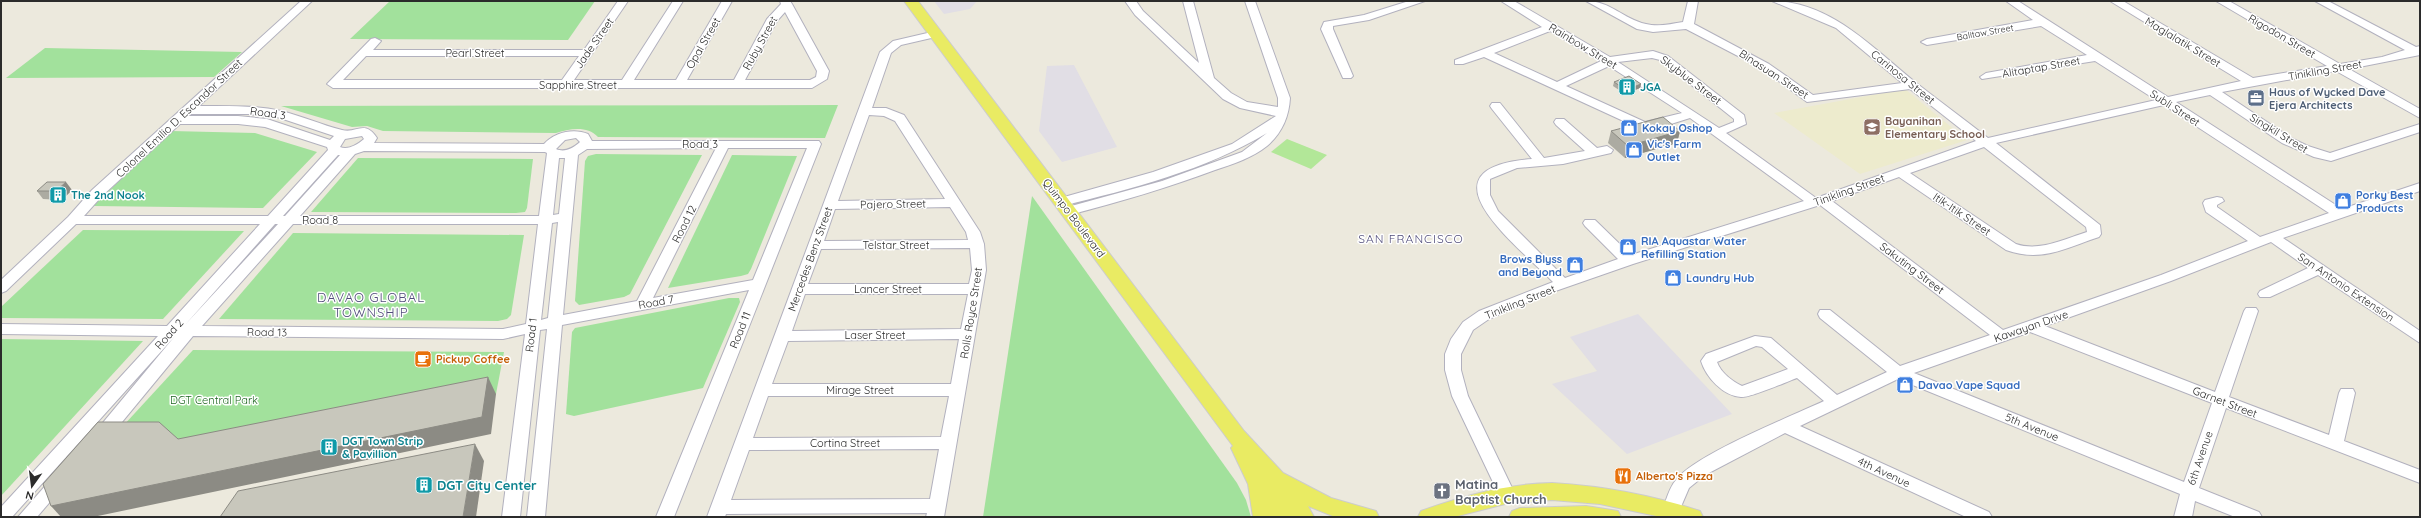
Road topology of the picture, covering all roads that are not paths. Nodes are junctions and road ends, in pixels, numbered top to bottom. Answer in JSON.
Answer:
{"nodes":[{"id":1,"x":307,"y":1,"type":"edge"},
{"id":2,"x":623,"y":1,"type":"edge"},
{"id":3,"x":678,"y":1,"type":"edge"},
{"id":4,"x":728,"y":1,"type":"edge"},
{"id":5,"x":911,"y":1,"type":"edge"},
{"id":6,"x":1130,"y":1,"type":"edge"},
{"id":7,"x":1188,"y":1,"type":"edge"},
{"id":8,"x":1250,"y":1,"type":"edge"},
{"id":9,"x":1420,"y":1,"type":"edge"},
{"id":10,"x":1506,"y":1,"type":"edge"},
{"id":11,"x":1591,"y":1,"type":"edge"},
{"id":12,"x":1693,"y":1,"type":"edge"},
{"id":13,"x":1777,"y":1,"type":"edge"},
{"id":14,"x":2011,"y":1,"type":"edge"},
{"id":15,"x":2115,"y":1,"type":"edge"},
{"id":16,"x":2221,"y":1,"type":"edge"},
{"id":17,"x":2320,"y":1,"type":"edge"},
{"id":18,"x":786,"y":3,"type":"edge"},
{"id":19,"x":2044,"y":22,"type":"junction"},
{"id":20,"x":1688,"y":24,"type":"junction"},
{"id":21,"x":1552,"y":27,"type":"junction"},
{"id":22,"x":936,"y":34,"type":"junction"},
{"id":23,"x":375,"y":41,"type":"dead end"},
{"id":24,"x":1927,"y":42,"type":"dead end"},
{"id":25,"x":2418,"y":51,"type":"edge"},
{"id":26,"x":363,"y":53,"type":"junction"},
{"id":27,"x":587,"y":53,"type":"junction"},
{"id":28,"x":1485,"y":53,"type":"junction"},
{"id":29,"x":2096,"y":57,"type":"junction"},
{"id":30,"x":1609,"y":61,"type":"junction"},
{"id":31,"x":1459,"y":62,"type":"dead end"},
{"id":32,"x":2340,"y":69,"type":"junction"},
{"id":33,"x":1347,"y":76,"type":"dead end"},
{"id":34,"x":1986,"y":77,"type":"dead end"},
{"id":35,"x":1209,"y":81,"type":"junction"},
{"id":36,"x":2251,"y":82,"type":"junction"},
{"id":37,"x":565,"y":85,"type":"junction"},
{"id":38,"x":625,"y":85,"type":"junction"},
{"id":39,"x":679,"y":85,"type":"junction"},
{"id":40,"x":737,"y":85,"type":"junction"},
{"id":41,"x":1912,"y":85,"type":"junction"},
{"id":42,"x":1557,"y":86,"type":"junction"},
{"id":43,"x":2212,"y":91,"type":"junction"},
{"id":44,"x":2164,"y":101,"type":"junction"},
{"id":45,"x":1496,"y":106,"type":"dead end"},
{"id":46,"x":188,"y":110,"type":"junction"},
{"id":47,"x":864,"y":111,"type":"junction"},
{"id":48,"x":1692,"y":114,"type":"junction"},
{"id":49,"x":2420,"y":114,"type":"edge"},
{"id":50,"x":1282,"y":115,"type":"junction"},
{"id":51,"x":177,"y":120,"type":"junction"},
{"id":52,"x":1560,"y":122,"type":"dead end"},
{"id":53,"x":2420,"y":128,"type":"edge"},
{"id":54,"x":1718,"y":132,"type":"junction"},
{"id":55,"x":346,"y":135,"type":"junction"},
{"id":56,"x":371,"y":138,"type":"junction"},
{"id":57,"x":1985,"y":142,"type":"junction"},
{"id":58,"x":724,"y":144,"type":"junction"},
{"id":59,"x":815,"y":144,"type":"joint"},
{"id":60,"x":553,"y":147,"type":"junction"},
{"id":61,"x":334,"y":148,"type":"junction"},
{"id":62,"x":356,"y":149,"type":"junction"},
{"id":63,"x":578,"y":149,"type":"junction"},
{"id":64,"x":1541,"y":162,"type":"junction"},
{"id":65,"x":1900,"y":172,"type":"junction"},
{"id":66,"x":2420,"y":187,"type":"edge"},
{"id":67,"x":2217,"y":201,"type":"dead end"},
{"id":68,"x":1819,"y":202,"type":"junction"},
{"id":69,"x":956,"y":203,"type":"junction"},
{"id":70,"x":830,"y":205,"type":"junction"},
{"id":71,"x":1066,"y":207,"type":"junction"},
{"id":72,"x":2340,"y":214,"type":"junction"},
{"id":73,"x":565,"y":217,"type":"junction"},
{"id":74,"x":74,"y":220,"type":"junction"},
{"id":75,"x":273,"y":220,"type":"junction"},
{"id":76,"x":289,"y":220,"type":"junction"},
{"id":77,"x":546,"y":220,"type":"junction"},
{"id":78,"x":1590,"y":223,"type":"dead end"},
{"id":79,"x":2265,"y":239,"type":"junction"},
{"id":80,"x":977,"y":244,"type":"junction"},
{"id":81,"x":815,"y":245,"type":"junction"},
{"id":82,"x":2025,"y":252,"type":"joint"},
{"id":83,"x":1628,"y":261,"type":"junction"},
{"id":84,"x":2319,"y":269,"type":"junction"},
{"id":85,"x":758,"y":284,"type":"junction"},
{"id":86,"x":1563,"y":284,"type":"junction"},
{"id":87,"x":1,"y":288,"type":"edge"},
{"id":88,"x":800,"y":289,"type":"junction"},
{"id":89,"x":976,"y":289,"type":"junction"},
{"id":90,"x":2265,"y":294,"type":"dead end"},
{"id":91,"x":643,"y":304,"type":"junction"},
{"id":92,"x":2252,"y":311,"type":"dead end"},
{"id":93,"x":1825,"y":314,"type":"dead end"},
{"id":94,"x":555,"y":323,"type":"junction"},
{"id":95,"x":2030,"y":326,"type":"junction"},
{"id":96,"x":1,"y":329,"type":"edge"},
{"id":97,"x":532,"y":329,"type":"junction"},
{"id":98,"x":172,"y":330,"type":"junction"},
{"id":99,"x":189,"y":331,"type":"junction"},
{"id":100,"x":968,"y":334,"type":"junction"},
{"id":101,"x":782,"y":336,"type":"junction"},
{"id":102,"x":2001,"y":336,"type":"junction"},
{"id":103,"x":2420,"y":338,"type":"edge"},
{"id":104,"x":1799,"y":371,"type":"junction"},
{"id":105,"x":1898,"y":373,"type":"junction"},
{"id":106,"x":549,"y":378,"type":"junction"},
{"id":107,"x":526,"y":382,"type":"junction"},
{"id":108,"x":762,"y":390,"type":"junction"},
{"id":109,"x":958,"y":390,"type":"junction"},
{"id":110,"x":2347,"y":393,"type":"dead end"},
{"id":111,"x":2220,"y":401,"type":"junction"},
{"id":112,"x":1835,"y":402,"type":"junction"},
{"id":113,"x":1785,"y":426,"type":"junction"},
{"id":114,"x":80,"y":432,"type":"junction"},
{"id":115,"x":105,"y":432,"type":"junction"},
{"id":116,"x":948,"y":443,"type":"junction"},
{"id":117,"x":743,"y":444,"type":"junction"},
{"id":118,"x":2335,"y":444,"type":"junction"},
{"id":119,"x":89,"y":449,"type":"edge"},
{"id":120,"x":69,"y":472,"type":"edge"},
{"id":121,"x":1263,"y":474,"type":"junction"},
{"id":122,"x":2420,"y":477,"type":"edge"},
{"id":123,"x":2189,"y":491,"type":"junction"},
{"id":124,"x":1507,"y":494,"type":"junction"},
{"id":125,"x":1671,"y":511,"type":"junction"},
{"id":126,"x":718,"y":512,"type":"edge"},
{"id":127,"x":854,"y":512,"type":"edge"},
{"id":128,"x":936,"y":512,"type":"edge"},
{"id":129,"x":2,"y":517,"type":"edge"},
{"id":130,"x":27,"y":517,"type":"edge"},
{"id":131,"x":510,"y":517,"type":"edge"},
{"id":132,"x":536,"y":517,"type":"edge"},
{"id":133,"x":665,"y":517,"type":"edge"},
{"id":134,"x":1264,"y":517,"type":"edge"},
{"id":135,"x":1283,"y":517,"type":"edge"},
{"id":136,"x":1303,"y":517,"type":"edge"},
{"id":137,"x":1368,"y":517,"type":"edge"},
{"id":138,"x":1428,"y":517,"type":"edge"},
{"id":139,"x":1520,"y":517,"type":"edge"},
{"id":140,"x":1610,"y":517,"type":"edge"},
{"id":141,"x":1692,"y":517,"type":"edge"},
{"id":142,"x":1983,"y":517,"type":"edge"},
{"id":143,"x":2183,"y":517,"type":"edge"},
{"id":144,"x":2253,"y":517,"type":"edge"}],
"edges":[{"from":1,"to":46,"type":"street","name":"Colonel Emilio D. Escandor Street"},
{"from":2,"to":27,"type":"street","name":"Jade Street"},
{"from":3,"to":38,"type":"street"},
{"from":4,"to":39,"type":"street","name":"Opal Street"},
{"from":5,"to":22,"type":"main road","name":"Quimpo Boulevard"},
{"from":6,"to":35,"type":"street"},
{"from":7,"to":35,"type":"street"},
{"from":8,"to":50,"type":"street"},
{"from":9,"to":33,"type":"street"},
{"from":10,"to":21,"type":"street","name":"Rainbow Street"},
{"from":11,"to":20,"type":"street"},
{"from":12,"to":20,"type":"street"},
{"from":13,"to":41,"type":"street","name":"Carinosa Street"},
{"from":14,"to":19,"type":"street","name":"Subli Street"},
{"from":15,"to":36,"type":"street","name":"Maglalatik Street"},
{"from":16,"to":32,"type":"street","name":"Rigodon Street"},
{"from":17,"to":25,"type":"street"},
{"from":18,"to":40,"type":"street","name":"Ruby Street"},
{"from":18,"to":40,"type":"street","name":"Sapphire Street"},
{"from":19,"to":24,"type":"street","name":"Balitaw Street"},
{"from":19,"to":29,"type":"street","name":"Subli Street"},
{"from":20,"to":41,"type":"street","name":"Binasuan Street"},
{"from":21,"to":28,"type":"street"},
{"from":21,"to":30,"type":"street","name":"Rainbow Street"},
{"from":22,"to":47,"type":"street","name":"Mercedes Benz Street"},
{"from":22,"to":71,"type":"main road","name":"Quimpo Boulevard"},
{"from":23,"to":26,"type":"street"},
{"from":25,"to":32,"type":"street","name":"Tinikling Street"},
{"from":26,"to":27,"type":"street","name":"Pearl Street"},
{"from":26,"to":37,"type":"street","name":"Sapphire Street"},
{"from":27,"to":37,"type":"street","name":"Jade Street"},
{"from":28,"to":31,"type":"street"},
{"from":28,"to":42,"type":"street"},
{"from":29,"to":34,"type":"street","name":"Alitaptap Street"},
{"from":29,"to":44,"type":"street","name":"Subli Street"},
{"from":30,"to":42,"type":"street"},
{"from":30,"to":48,"type":"street","name":"Rainbow Street"},
{"from":30,"to":54,"type":"street","name":"Skyblue Street"},
{"from":32,"to":36,"type":"street","name":"Tinikling Street"},
{"from":32,"to":49,"type":"street","name":"Rigodon Street"},
{"from":35,"to":50,"type":"street"},
{"from":36,"to":43,"type":"street","name":"Tinikling Street"},
{"from":37,"to":38,"type":"street","name":"Sapphire Street"},
{"from":38,"to":39,"type":"street","name":"Sapphire Street"},
{"from":39,"to":40,"type":"street","name":"Sapphire Street"},
{"from":41,"to":57,"type":"street","name":"Carinosa Street"},
{"from":42,"to":48,"type":"street"},
{"from":43,"to":44,"type":"street","name":"Tinikling Street"},
{"from":43,"to":53,"type":"street","name":"Singkil Street"},
{"from":44,"to":57,"type":"street","name":"Tinikling Street"},
{"from":44,"to":72,"type":"street","name":"Subli Street"},
{"from":45,"to":64,"type":"street"},
{"from":46,"to":51,"type":"street","name":"Colonel Emilio D. Escandor Street"},
{"from":46,"to":55,"type":"street","name":"Road 3"},
{"from":47,"to":69,"type":"street","name":"Rolls Royce Street"},
{"from":47,"to":70,"type":"street","name":"Mercedes Benz Street"},
{"from":48,"to":54,"type":"street","name":"Rainbow Street"},
{"from":50,"to":71,"type":"street"},
{"from":51,"to":61,"type":"street","name":"Road 3"},
{"from":51,"to":74,"type":"street","name":"Colonel Emilio D. Escandor Street"},
{"from":52,"to":64,"type":"street"},
{"from":54,"to":68,"type":"street","name":"Rainbow Street"},
{"from":55,"to":56,"type":"street"},
{"from":55,"to":61,"type":"street","name":"Road 2"},
{"from":56,"to":60,"type":"street"},
{"from":56,"to":62,"type":"street","name":"Road 2"},
{"from":57,"to":65,"type":"street","name":"Tinikling Street"},
{"from":57,"to":82,"type":"street","name":"Carinosa Street"},
{"from":58,"to":59,"type":"street","name":"Road 3"},
{"from":58,"to":63,"type":"street","name":"Road 3"},
{"from":58,"to":91,"type":"street","name":"Road 12"},
{"from":59,"to":85,"type":"street","name":"Road 11"},
{"from":60,"to":62,"type":"street"},
{"from":60,"to":63,"type":"street","name":"Road 3"},
{"from":60,"to":63,"type":"street"},
{"from":60,"to":77,"type":"street","name":"Road 1"},
{"from":61,"to":62,"type":"street","name":"Road 3"},
{"from":61,"to":75,"type":"street","name":"Road 2"},
{"from":62,"to":76,"type":"street","name":"Road 2"},
{"from":63,"to":73,"type":"street","name":"Road 1"},
{"from":64,"to":86,"type":"street"},
{"from":65,"to":68,"type":"street","name":"Tinikling Street"},
{"from":65,"to":82,"type":"street","name":"Itik-Itik Street"},
{"from":66,"to":72,"type":"street","name":"Kawayan Drive"},
{"from":67,"to":79,"type":"street","name":"San Antonio Extension"},
{"from":68,"to":83,"type":"street","name":"Tinikling Street"},
{"from":68,"to":102,"type":"street","name":"Sakuting Street"},
{"from":69,"to":70,"type":"street","name":"Pajero Street"},
{"from":69,"to":80,"type":"street","name":"Rolls Royce Street"},
{"from":70,"to":81,"type":"street","name":"Mercedes Benz Street"},
{"from":71,"to":121,"type":"main road","name":"Quimpo Boulevard"},
{"from":72,"to":79,"type":"street","name":"Kawayan Drive"},
{"from":73,"to":77,"type":"street","name":"Road 8"},
{"from":73,"to":94,"type":"street","name":"Road 1"},
{"from":74,"to":75,"type":"street","name":"Road 8"},
{"from":74,"to":87,"type":"street","name":"Colonel Emilio D. Escandor Street"},
{"from":75,"to":76,"type":"street","name":"Road 8"},
{"from":75,"to":98,"type":"street","name":"Road 2"},
{"from":76,"to":77,"type":"street","name":"Road 8"},
{"from":76,"to":99,"type":"street","name":"Road 2"},
{"from":77,"to":97,"type":"street","name":"Road 1"},
{"from":78,"to":83,"type":"street"},
{"from":79,"to":84,"type":"street","name":"San Antonio Extension"},
{"from":79,"to":95,"type":"street","name":"Kawayan Drive"},
{"from":80,"to":81,"type":"street","name":"Telstar Street"},
{"from":80,"to":89,"type":"street","name":"Rolls Royce Street"},
{"from":81,"to":88,"type":"street","name":"Mercedes Benz Street"},
{"from":83,"to":86,"type":"street","name":"Tinikling Street"},
{"from":84,"to":90,"type":"street"},
{"from":84,"to":103,"type":"street","name":"San Antonio Extension"},
{"from":85,"to":91,"type":"street","name":"Road 7"},
{"from":85,"to":133,"type":"street","name":"Road 11"},
{"from":86,"to":124,"type":"street","name":"Tinikling Street"},
{"from":88,"to":89,"type":"street","name":"Lancer Street"},
{"from":88,"to":101,"type":"street","name":"Mercedes Benz Street"},
{"from":89,"to":100,"type":"street","name":"Rolls Royce Street"},
{"from":91,"to":94,"type":"street","name":"Road 7"},
{"from":92,"to":111,"type":"street","name":"6th Avenue"},
{"from":93,"to":105,"type":"street","name":"5th Avenue"},
{"from":94,"to":97,"type":"street","name":"Road 7"},
{"from":94,"to":106,"type":"street","name":"Road 1"},
{"from":95,"to":102,"type":"street","name":"Kawayan Drive"},
{"from":95,"to":111,"type":"street","name":"Garnet Street"},
{"from":96,"to":98,"type":"street","name":"Road 13"},
{"from":97,"to":99,"type":"street","name":"Road 13"},
{"from":97,"to":107,"type":"street","name":"Road 1"},
{"from":98,"to":99,"type":"street","name":"Road 13"},
{"from":98,"to":114,"type":"street","name":"Road 2"},
{"from":99,"to":115,"type":"street","name":"Road 2"},
{"from":100,"to":101,"type":"street","name":"Laser Street"},
{"from":100,"to":109,"type":"street","name":"Rolls Royce Street"},
{"from":101,"to":108,"type":"street","name":"Mercedes Benz Street"},
{"from":102,"to":105,"type":"street","name":"Kawayan Drive"},
{"from":104,"to":104,"type":"street"},
{"from":104,"to":112,"type":"street"},
{"from":105,"to":112,"type":"street","name":"Kawayan Drive"},
{"from":105,"to":123,"type":"street","name":"5th Avenue"},
{"from":106,"to":107,"type":"street"},
{"from":106,"to":132,"type":"street","name":"Road 1"},
{"from":107,"to":131,"type":"street","name":"Road 1"},
{"from":108,"to":109,"type":"street","name":"Mirage Street"},
{"from":108,"to":117,"type":"street","name":"Mercedes Benz Street"},
{"from":109,"to":116,"type":"street","name":"Rolls Royce Street"},
{"from":110,"to":118,"type":"street"},
{"from":111,"to":118,"type":"street","name":"Garnet Street"},
{"from":111,"to":123,"type":"street","name":"6th Avenue"},
{"from":112,"to":113,"type":"street","name":"Kawayan Drive"},
{"from":113,"to":125,"type":"street","name":"Kawayan Drive"},
{"from":113,"to":142,"type":"street","name":"4th Avenue"},
{"from":114,"to":115,"type":"street"},
{"from":114,"to":129,"type":"street","name":"Road 2"},
{"from":115,"to":119,"type":"street","name":"Road 2"},
{"from":116,"to":117,"type":"street","name":"Cortina Street"},
{"from":116,"to":128,"type":"street","name":"Rolls Royce Street"},
{"from":117,"to":126,"type":"street","name":"Mercedes Benz Street"},
{"from":118,"to":122,"type":"street","name":"Garnet Street"},
{"from":120,"to":130,"type":"street"},
{"from":121,"to":134,"type":"main road"},
{"from":121,"to":135,"type":"main road","name":"Quimpo Boulevard"},
{"from":121,"to":136,"type":"main road","name":"Quimpo Boulevard"},
{"from":121,"to":137,"type":"main road"},
{"from":123,"to":143,"type":"street","name":"6th Avenue"},
{"from":123,"to":144,"type":"street","name":"5th Avenue"},
{"from":124,"to":125,"type":"main road"},
{"from":124,"to":138,"type":"main road"},
{"from":125,"to":141,"type":"main road"},
{"from":126,"to":127,"type":"street"},
{"from":127,"to":128,"type":"street"},
{"from":139,"to":140,"type":"main road"}]}
